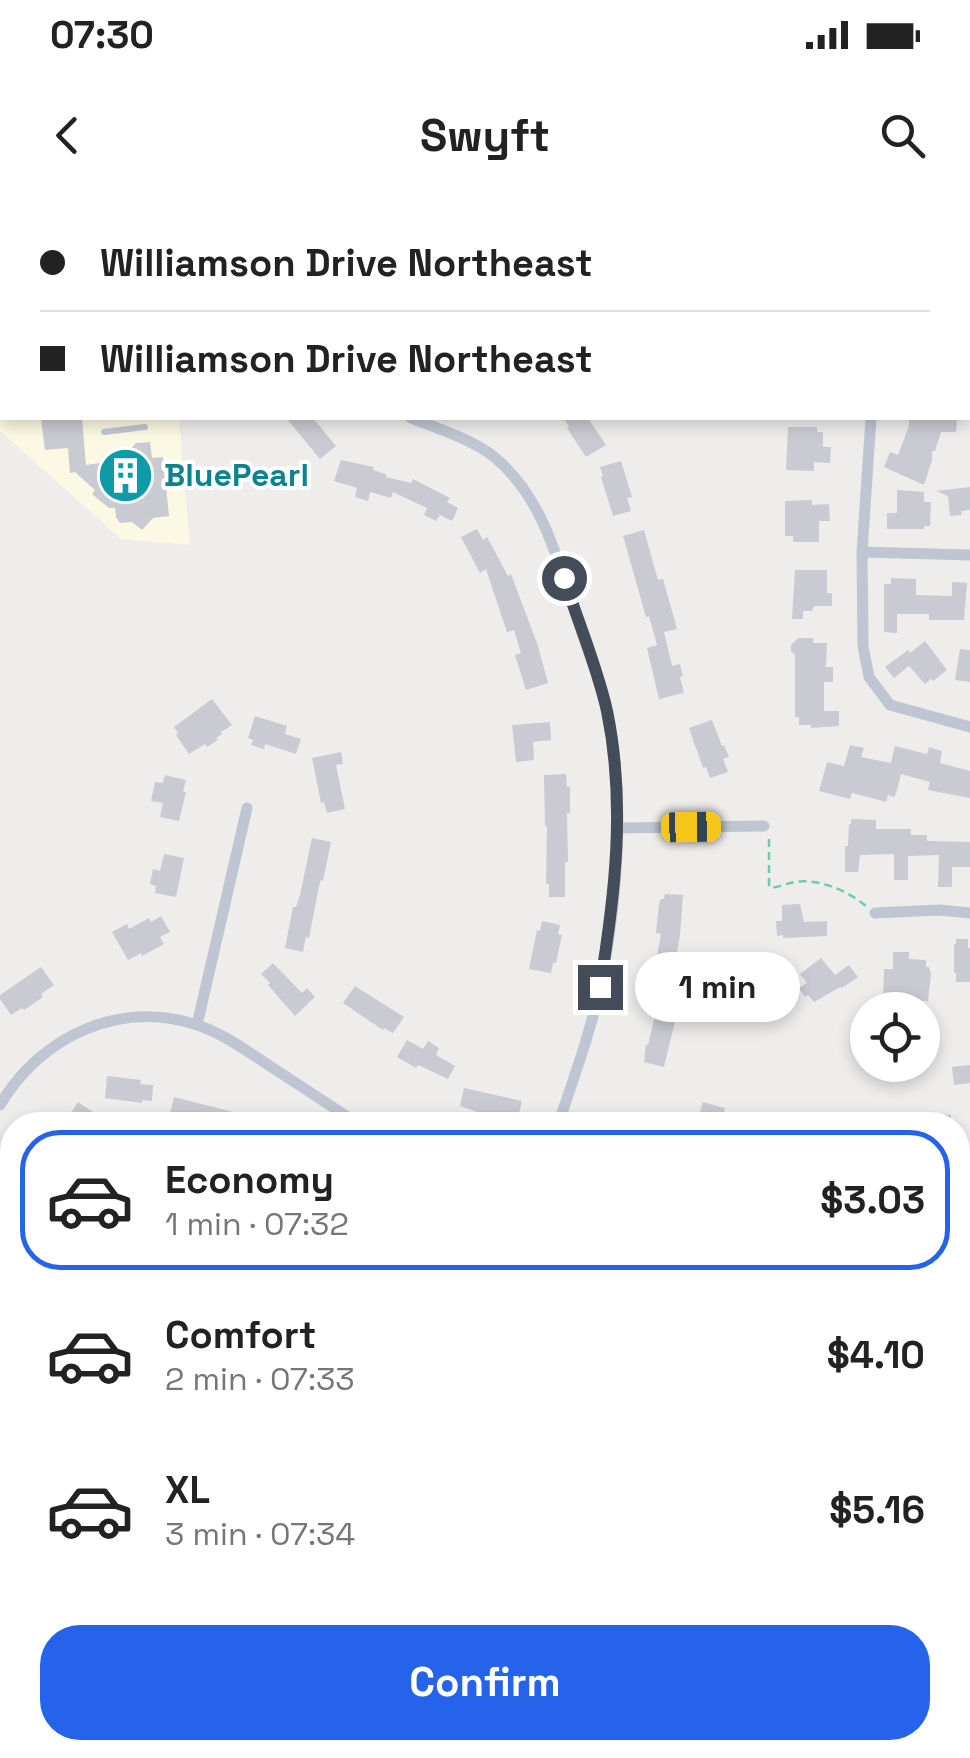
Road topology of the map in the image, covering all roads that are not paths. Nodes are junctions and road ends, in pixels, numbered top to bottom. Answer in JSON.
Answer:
{"nodes":[{"id":1,"x":416,"y":420,"type":"edge"},
{"id":2,"x":871,"y":420,"type":"edge"},
{"id":3,"x":146,"y":428,"type":"dead end"},
{"id":4,"x":104,"y":432,"type":"dead end"},
{"id":5,"x":862,"y":552,"type":"junction"},
{"id":6,"x":970,"y":556,"type":"edge"},
{"id":7,"x":970,"y":728,"type":"edge"},
{"id":8,"x":246,"y":808,"type":"dead end"},
{"id":9,"x":764,"y":826,"type":"road end"},
{"id":10,"x":618,"y":828,"type":"junction"},
{"id":11,"x":875,"y":913,"type":"road end"},
{"id":12,"x":970,"y":913,"type":"edge"},
{"id":13,"x":196,"y":1025,"type":"junction"},
{"id":14,"x":0,"y":1105,"type":"edge"},
{"id":15,"x":340,"y":1112,"type":"edge"},
{"id":16,"x":562,"y":1112,"type":"edge"}],
"edges":[{"from":1,"to":10,"type":"street"},
{"from":2,"to":5,"type":"street"},
{"from":3,"to":4,"type":"lane"},
{"from":5,"to":6,"type":"street"},
{"from":5,"to":7,"type":"street"},
{"from":8,"to":13,"type":"street"},
{"from":9,"to":10,"type":"street"},
{"from":10,"to":16,"type":"street"},
{"from":11,"to":12,"type":"street"},
{"from":13,"to":14,"type":"street"},
{"from":13,"to":15,"type":"street"}]}
